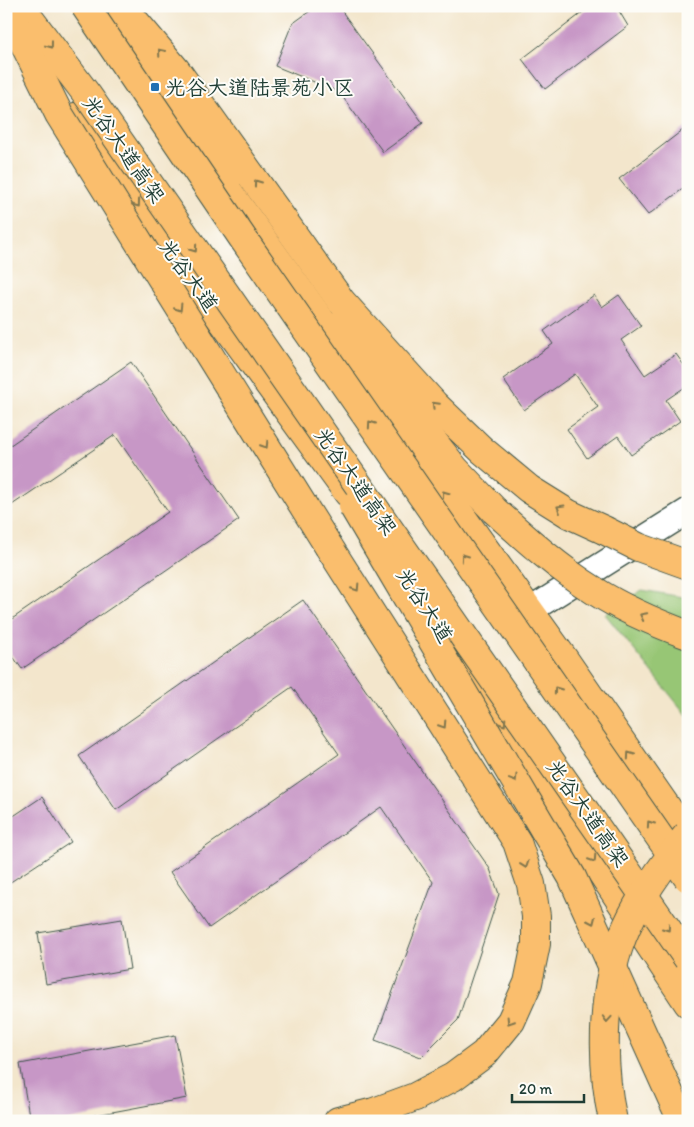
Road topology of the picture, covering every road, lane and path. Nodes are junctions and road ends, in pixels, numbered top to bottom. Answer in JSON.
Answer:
{"nodes":[{"id":1,"x":20,"y":6,"type":"edge"},
{"id":2,"x":85,"y":6,"type":"edge"},
{"id":3,"x":101,"y":6,"type":"edge"},
{"id":4,"x":122,"y":6,"type":"edge"},
{"id":5,"x":6,"y":8,"type":"edge"},
{"id":6,"x":6,"y":23,"type":"edge"},
{"id":7,"x":250,"y":330,"type":"junction"},
{"id":8,"x":688,"y":511,"type":"edge"},
{"id":9,"x":688,"y":565,"type":"edge"},
{"id":10,"x":529,"y":611,"type":"junction"},
{"id":11,"x":688,"y":635,"type":"edge"},
{"id":12,"x":688,"y":834,"type":"edge"},
{"id":13,"x":688,"y":838,"type":"edge"},
{"id":14,"x":688,"y":878,"type":"edge"},
{"id":15,"x":688,"y":959,"type":"edge"},
{"id":16,"x":688,"y":1003,"type":"edge"},
{"id":17,"x":688,"y":1119,"type":"edge"},
{"id":18,"x":338,"y":1121,"type":"edge"},
{"id":19,"x":613,"y":1121,"type":"edge"},
{"id":20,"x":668,"y":1121,"type":"edge"},
{"id":21,"x":682,"y":1121,"type":"edge"}],
"edges":[{"from":1,"to":7,"type":"main road","name":"光谷大道高架","one_way":true,"bridge":true},
{"from":14,"to":2,"type":"main road","name":"光谷大道高架","one_way":true,"bridge":true},
{"from":10,"to":3,"type":"main road","one_way":true},
{"from":11,"to":3,"type":"main road","one_way":true,"bridge":true},
{"from":9,"to":4,"type":"main road","one_way":true,"bridge":true},
{"from":5,"to":18,"type":"main road","one_way":true,"bridge":true},
{"from":6,"to":16,"type":"main road","name":"光谷大道","one_way":true},
{"from":7,"to":15,"type":"main road","name":"光谷大道高架","one_way":true,"bridge":true},
{"from":7,"to":21,"type":"main road","one_way":true,"bridge":true},
{"from":8,"to":10,"type":"street"},
{"from":13,"to":10,"type":"main road","one_way":true},
{"from":12,"to":19,"type":"main road","one_way":true,"bridge":true},
{"from":17,"to":20,"type":"main road"}]}
